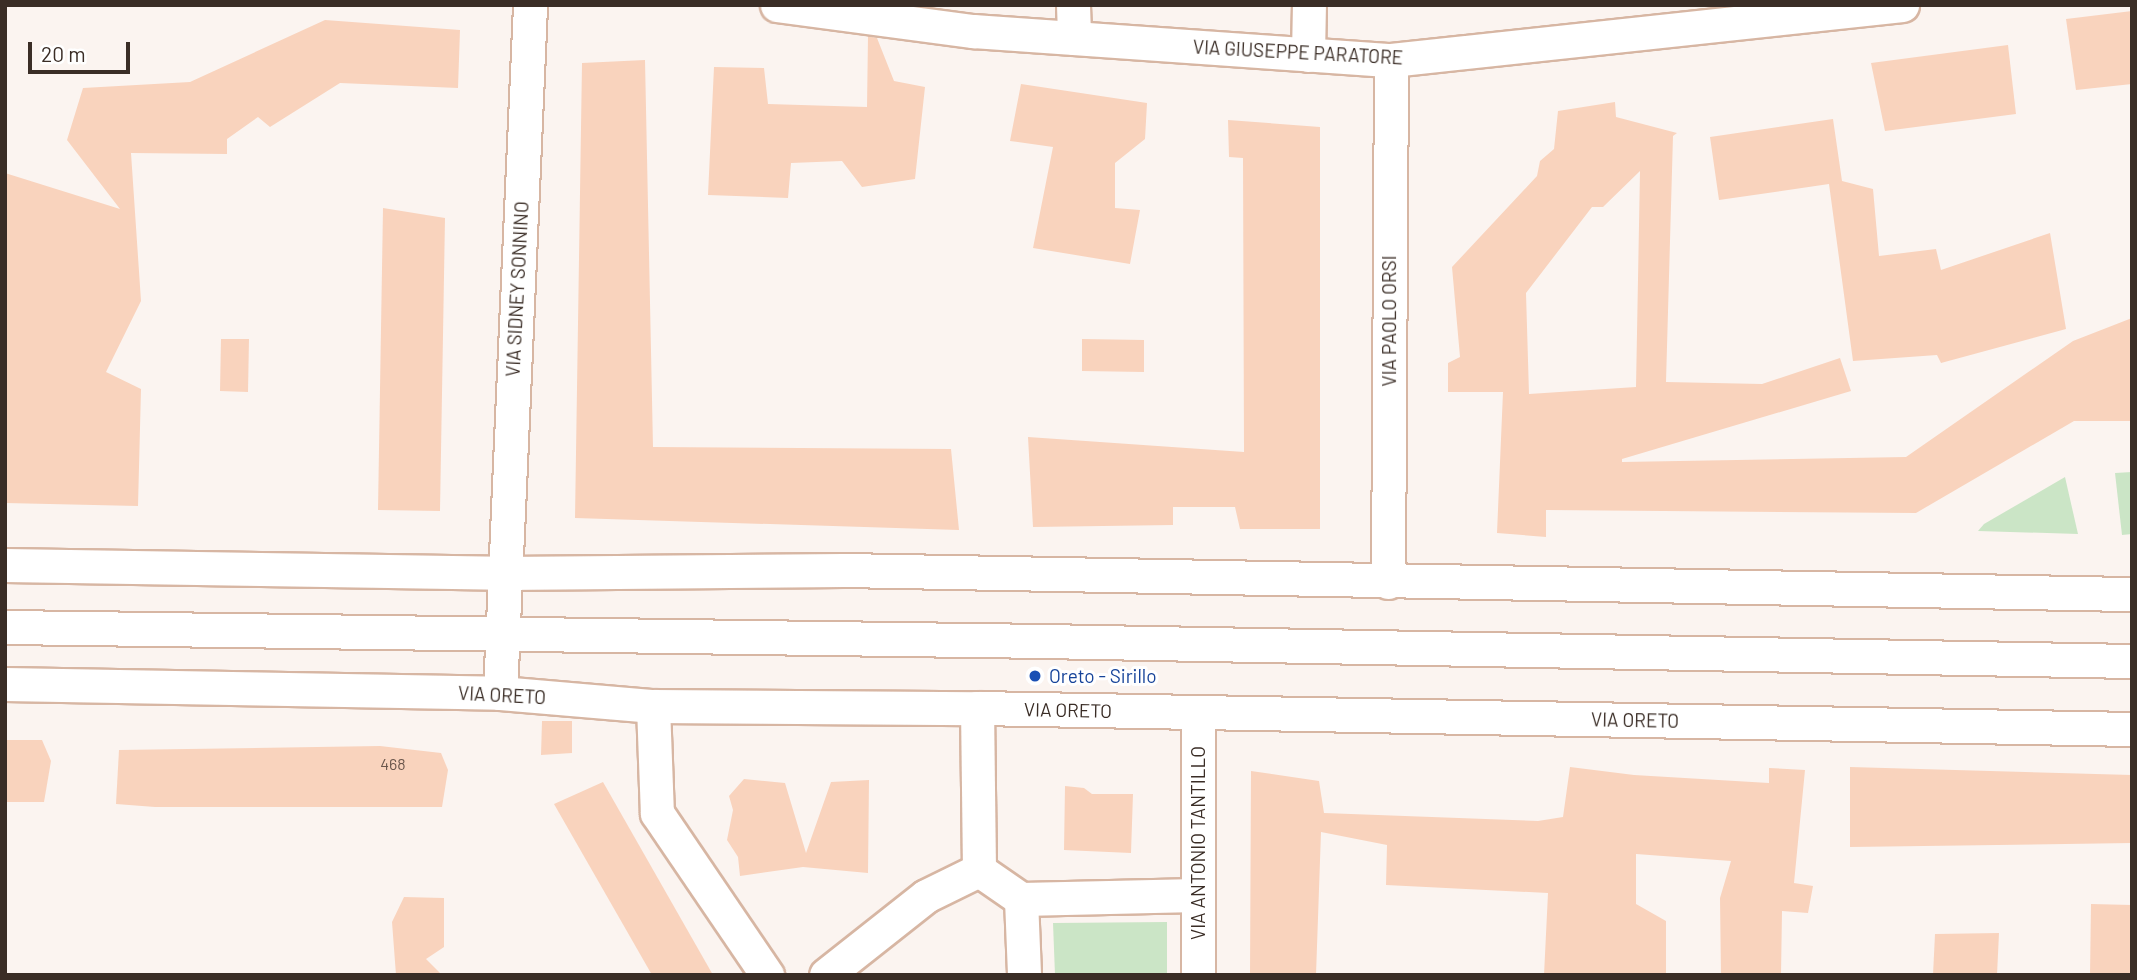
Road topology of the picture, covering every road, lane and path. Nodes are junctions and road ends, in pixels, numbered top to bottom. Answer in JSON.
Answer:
{"nodes":[{"id":1,"x":530,"y":5,"type":"edge"},
{"id":2,"x":777,"y":5,"type":"edge"},
{"id":3,"x":1073,"y":5,"type":"edge"},
{"id":4,"x":1309,"y":5,"type":"edge"},
{"id":5,"x":1902,"y":5,"type":"edge"},
{"id":6,"x":1756,"y":13,"type":"edge"},
{"id":7,"x":1074,"y":38,"type":"junction"},
{"id":8,"x":1308,"y":55,"type":"junction"},
{"id":9,"x":1391,"y":60,"type":"junction"},
{"id":10,"x":5,"y":565,"type":"edge"},
{"id":11,"x":504,"y":573,"type":"junction"},
{"id":12,"x":1388,"y":582,"type":"junction"},
{"id":13,"x":2132,"y":594,"type":"edge"},
{"id":14,"x":5,"y":627,"type":"edge"},
{"id":15,"x":502,"y":634,"type":"junction"},
{"id":16,"x":2132,"y":661,"type":"edge"},
{"id":17,"x":5,"y":684,"type":"edge"},
{"id":18,"x":500,"y":693,"type":"junction"},
{"id":19,"x":653,"y":706,"type":"junction"},
{"id":20,"x":977,"y":708,"type":"junction"},
{"id":21,"x":1199,"y":712,"type":"junction"},
{"id":22,"x":2132,"y":729,"type":"edge"},
{"id":23,"x":979,"y":870,"type":"junction"},
{"id":24,"x":1197,"y":895,"type":"junction"},
{"id":25,"x":1021,"y":899,"type":"junction"},
{"id":26,"x":767,"y":975,"type":"edge"},
{"id":27,"x":825,"y":975,"type":"edge"},
{"id":28,"x":1024,"y":975,"type":"edge"},
{"id":29,"x":1198,"y":975,"type":"edge"}],
"edges":[{"from":1,"to":11,"type":"street","name":"VIA SIDNEY SONNINO"},
{"from":2,"to":7,"type":"street","name":"VIA GIUSEPPE PARATORE"},
{"from":3,"to":7,"type":"street"},
{"from":4,"to":8,"type":"street"},
{"from":5,"to":6,"type":"street","name":"VIA GIUSEPPE PARATORE"},
{"from":6,"to":9,"type":"street","name":"VIA GIUSEPPE PARATORE"},
{"from":7,"to":8,"type":"street","name":"VIA GIUSEPPE PARATORE"},
{"from":8,"to":9,"type":"street","name":"VIA GIUSEPPE PARATORE"},
{"from":9,"to":12,"type":"street","name":"VIA PAOLO ORSI"},
{"from":10,"to":11,"type":"street"},
{"from":11,"to":12,"type":"street"},
{"from":11,"to":15,"type":"street","name":"VIA SIDNEY SONNINO"},
{"from":12,"to":13,"type":"street"},
{"from":14,"to":15,"type":"street"},
{"from":15,"to":16,"type":"street"},
{"from":15,"to":18,"type":"street","name":"VIA SIDNEY SONNINO"},
{"from":17,"to":18,"type":"street","name":"VIA ORETO"},
{"from":18,"to":19,"type":"street","name":"VIA ORETO"},
{"from":19,"to":20,"type":"street","name":"VIA ORETO"},
{"from":19,"to":26,"type":"street"},
{"from":20,"to":21,"type":"street","name":"VIA ORETO"},
{"from":20,"to":23,"type":"street"},
{"from":21,"to":22,"type":"street","name":"VIA ORETO"},
{"from":21,"to":24,"type":"street","name":"VIA ANTONIO TANTILLO"},
{"from":23,"to":25,"type":"street"},
{"from":23,"to":27,"type":"street"},
{"from":24,"to":25,"type":"street"},
{"from":24,"to":29,"type":"street","name":"VIA ANTONIO TANTILLO"},
{"from":25,"to":28,"type":"street"}]}
